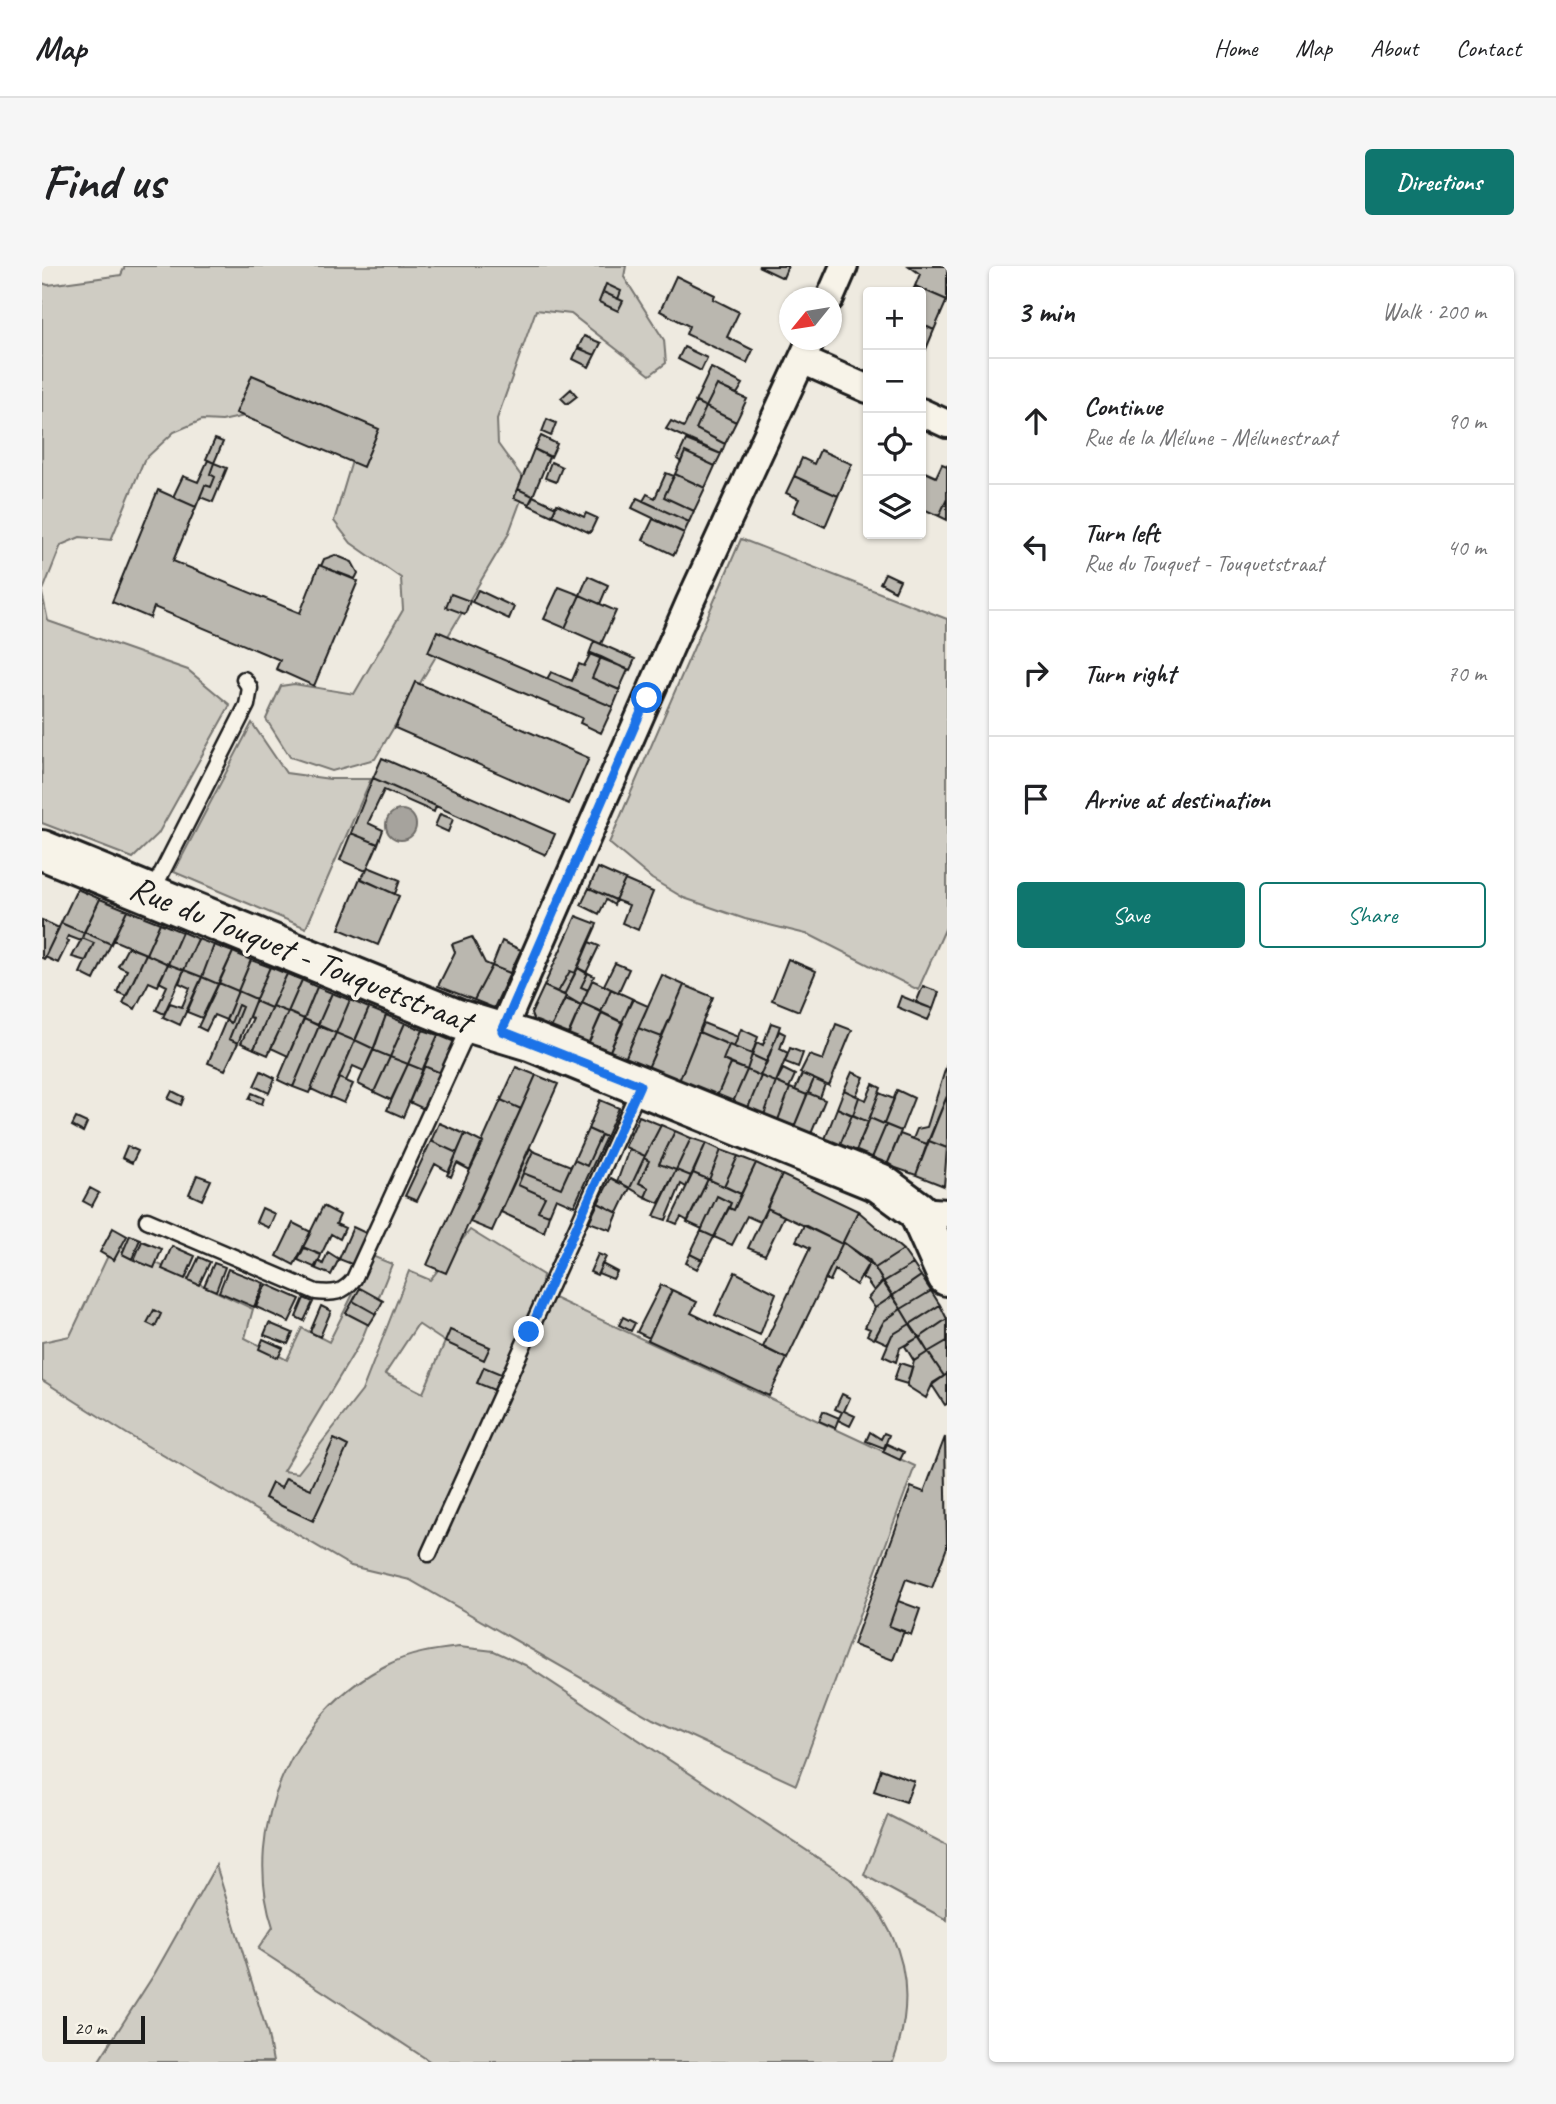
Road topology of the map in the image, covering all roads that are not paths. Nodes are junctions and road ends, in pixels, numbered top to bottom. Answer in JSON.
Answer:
{"nodes":[{"id":1,"x":844,"y":266,"type":"edge"},
{"id":2,"x":835,"y":287,"type":"edge"},
{"id":3,"x":807,"y":350,"type":"edge"},
{"id":4,"x":863,"y":386,"type":"edge"},
{"id":5,"x":923,"y":413,"type":"edge"},
{"id":6,"x":947,"y":424,"type":"edge"},
{"id":7,"x":244,"y":679,"type":"dead end"},
{"id":8,"x":42,"y":850,"type":"edge"},
{"id":9,"x":151,"y":894,"type":"junction"},
{"id":10,"x":487,"y":1027,"type":"junction"},
{"id":11,"x":640,"y":1085,"type":"junction"},
{"id":12,"x":932,"y":1212,"type":"edge"},
{"id":13,"x":147,"y":1220,"type":"dead end"},
{"id":14,"x":947,"y":1276,"type":"edge"},
{"id":15,"x":429,"y":1554,"type":"dead end"}],
"edges":[{"from":1,"to":2,"type":"street"},
{"from":3,"to":4,"type":"street"},
{"from":3,"to":10,"type":"street"},
{"from":5,"to":6,"type":"street"},
{"from":7,"to":9,"type":"lane"},
{"from":8,"to":9,"type":"main road","name":"Rue du Touquet - Touquetstraat"},
{"from":9,"to":10,"type":"main road","name":"Rue du Touquet - Touquetstraat"},
{"from":10,"to":11,"type":"main road","name":"Rue du Touquet - Touquetstraat"},
{"from":10,"to":13,"type":"lane"},
{"from":11,"to":12,"type":"main road","name":"Rue du Touquet - Touquetstraat"},
{"from":11,"to":15,"type":"lane"},
{"from":12,"to":14,"type":"main road","name":"Rue du Touquet - Touquetstraat"}]}
